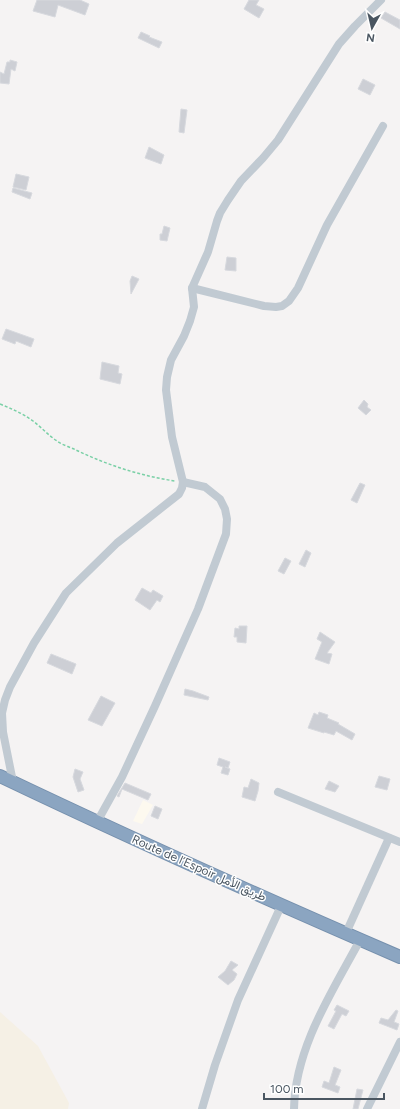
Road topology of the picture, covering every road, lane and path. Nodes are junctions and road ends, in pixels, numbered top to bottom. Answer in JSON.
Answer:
{"nodes":[{"id":1,"x":381,"y":0,"type":"edge"},
{"id":2,"x":383,"y":126,"type":"dead end"},
{"id":3,"x":192,"y":288,"type":"junction"},
{"id":4,"x":0,"y":404,"type":"edge"},
{"id":5,"x":183,"y":482,"type":"junction"},
{"id":6,"x":0,"y":776,"type":"edge"},
{"id":7,"x":13,"y":782,"type":"junction"},
{"id":8,"x":278,"y":792,"type":"dead end"},
{"id":9,"x":97,"y":822,"type":"junction"},
{"id":10,"x":389,"y":838,"type":"junction"},
{"id":11,"x":400,"y":842,"type":"edge"},
{"id":12,"x":281,"y":906,"type":"junction"},
{"id":13,"x":346,"y":933,"type":"junction"},
{"id":14,"x":360,"y":940,"type":"junction"},
{"id":15,"x":400,"y":957,"type":"edge"},
{"id":16,"x":400,"y":1042,"type":"edge"},
{"id":17,"x":202,"y":1109,"type":"edge"},
{"id":18,"x":294,"y":1109,"type":"edge"},
{"id":19,"x":367,"y":1109,"type":"edge"}],
"edges":[{"from":1,"to":3,"type":"street"},
{"from":2,"to":3,"type":"street"},
{"from":3,"to":5,"type":"street"},
{"from":4,"to":5,"type":"path"},
{"from":5,"to":7,"type":"street"},
{"from":5,"to":9,"type":"street"},
{"from":6,"to":7,"type":"highway","name":"Route de l’Espoir طريق الأمل"},
{"from":7,"to":9,"type":"highway","name":"Route de l’Espoir طريق الأمل"},
{"from":8,"to":10,"type":"street"},
{"from":9,"to":12,"type":"highway","name":"Route de l’Espoir طريق الأمل"},
{"from":10,"to":11,"type":"street"},
{"from":10,"to":13,"type":"street"},
{"from":12,"to":13,"type":"highway","name":"Route de l’Espoir طريق الأمل"},
{"from":12,"to":17,"type":"street"},
{"from":13,"to":14,"type":"highway","name":"Route de l’Espoir طريق الأمل"},
{"from":14,"to":15,"type":"highway","name":"Route de l’Espoir طريق الأمل"},
{"from":14,"to":18,"type":"street"},
{"from":16,"to":19,"type":"street"}]}
